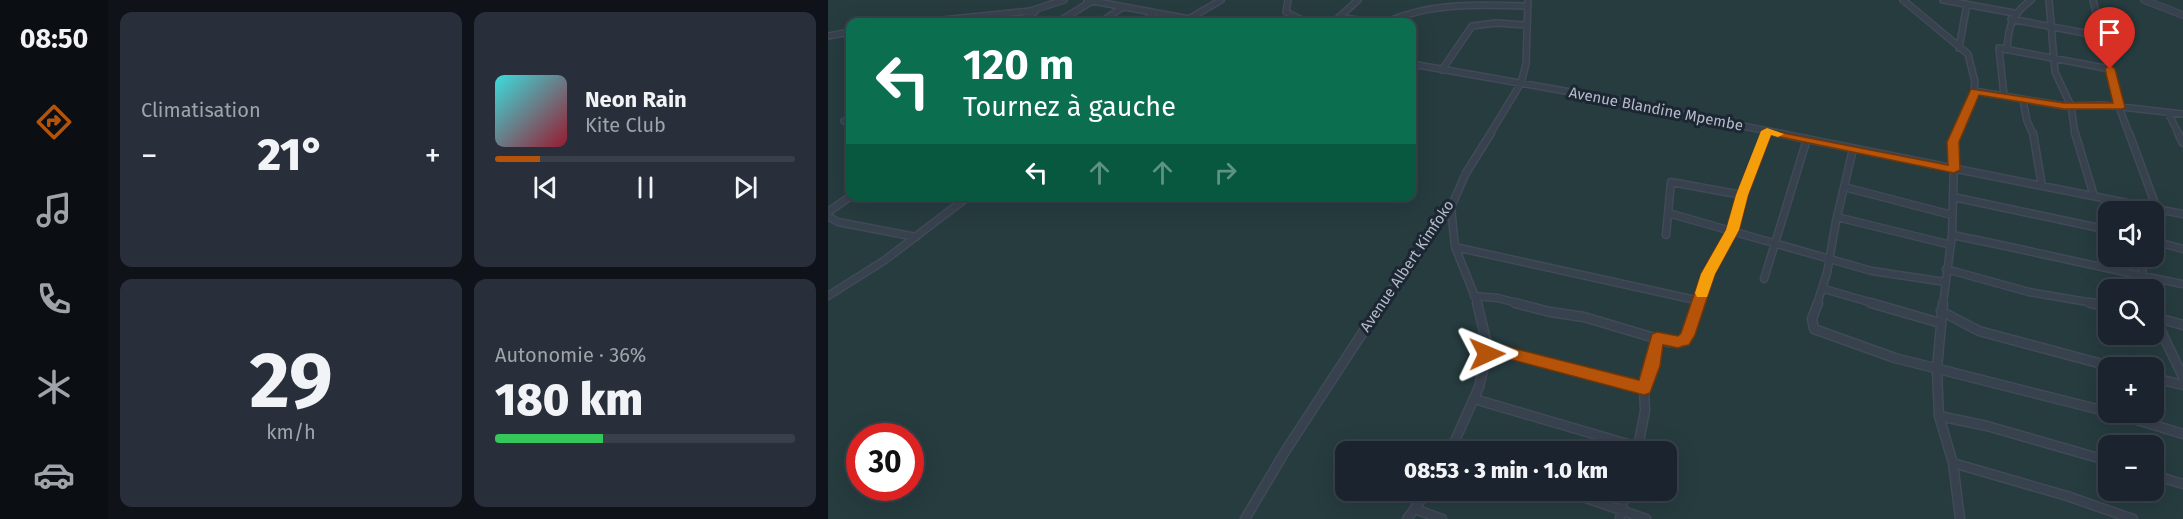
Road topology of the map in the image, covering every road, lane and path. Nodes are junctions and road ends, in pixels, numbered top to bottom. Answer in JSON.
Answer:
{"nodes":[{"id":1,"x":1064,"y":0,"type":"edge"},
{"id":2,"x":1090,"y":0,"type":"edge"},
{"id":3,"x":1221,"y":0,"type":"edge"},
{"id":4,"x":1288,"y":0,"type":"edge"},
{"id":5,"x":1358,"y":0,"type":"edge"},
{"id":6,"x":1903,"y":0,"type":"edge"},
{"id":7,"x":1943,"y":0,"type":"edge"},
{"id":8,"x":2031,"y":0,"type":"edge"},
{"id":9,"x":2049,"y":0,"type":"edge"},
{"id":10,"x":2093,"y":0,"type":"edge"},
{"id":11,"x":2144,"y":0,"type":"edge"},
{"id":12,"x":1106,"y":2,"type":"edge"},
{"id":13,"x":1528,"y":3,"type":"edge"},
{"id":14,"x":1967,"y":4,"type":"junction"},
{"id":15,"x":1123,"y":7,"type":"junction"},
{"id":16,"x":1040,"y":9,"type":"junction"},
{"id":17,"x":1154,"y":13,"type":"junction"},
{"id":18,"x":2014,"y":13,"type":"junction"},
{"id":19,"x":2183,"y":15,"type":"edge"},
{"id":20,"x":1339,"y":17,"type":"joint"},
{"id":21,"x":958,"y":18,"type":"edge"},
{"id":22,"x":1023,"y":18,"type":"edge"},
{"id":23,"x":1064,"y":18,"type":"edge"},
{"id":24,"x":1107,"y":18,"type":"edge"},
{"id":25,"x":1148,"y":18,"type":"edge"},
{"id":26,"x":1174,"y":18,"type":"edge"},
{"id":27,"x":1191,"y":18,"type":"edge"},
{"id":28,"x":1298,"y":18,"type":"edge"},
{"id":29,"x":1345,"y":18,"type":"edge"},
{"id":30,"x":1394,"y":18,"type":"edge"},
{"id":31,"x":2011,"y":19,"type":"junction"},
{"id":32,"x":1526,"y":25,"type":"junction"},
{"id":33,"x":2050,"y":26,"type":"junction"},
{"id":34,"x":846,"y":33,"type":"edge"},
{"id":35,"x":828,"y":36,"type":"edge"},
{"id":36,"x":2100,"y":36,"type":"junction"},
{"id":37,"x":1959,"y":48,"type":"junction"},
{"id":38,"x":2007,"y":50,"type":"junction"},
{"id":39,"x":2054,"y":59,"type":"junction"},
{"id":40,"x":1416,"y":65,"type":"edge"},
{"id":41,"x":2110,"y":69,"type":"junction"},
{"id":42,"x":1442,"y":70,"type":"junction"},
{"id":43,"x":1521,"y":83,"type":"junction"},
{"id":44,"x":1975,"y":91,"type":"junction"},
{"id":45,"x":2004,"y":96,"type":"junction"},
{"id":46,"x":2023,"y":100,"type":"junction"},
{"id":47,"x":2071,"y":106,"type":"junction"},
{"id":48,"x":2119,"y":107,"type":"junction"},
{"id":49,"x":2168,"y":112,"type":"junction"},
{"id":50,"x":2183,"y":114,"type":"edge"},
{"id":51,"x":1767,"y":131,"type":"junction"},
{"id":52,"x":1807,"y":140,"type":"junction"},
{"id":53,"x":2183,"y":143,"type":"edge"},
{"id":54,"x":1853,"y":149,"type":"junction"},
{"id":55,"x":1954,"y":170,"type":"junction"},
{"id":56,"x":2042,"y":186,"type":"junction"},
{"id":57,"x":1844,"y":187,"type":"junction"},
{"id":58,"x":1742,"y":195,"type":"junction"},
{"id":59,"x":2094,"y":196,"type":"junction"},
{"id":60,"x":1953,"y":197,"type":"junction"},
{"id":61,"x":846,"y":199,"type":"edge"},
{"id":62,"x":963,"y":201,"type":"edge"},
{"id":63,"x":2115,"y":201,"type":"edge"},
{"id":64,"x":2154,"y":201,"type":"edge"},
{"id":65,"x":1451,"y":207,"type":"junction"},
{"id":66,"x":2164,"y":210,"type":"edge"},
{"id":67,"x":1668,"y":213,"type":"junction"},
{"id":68,"x":828,"y":214,"type":"edge"},
{"id":69,"x":2183,"y":214,"type":"edge"},
{"id":70,"x":1952,"y":215,"type":"junction"},
{"id":71,"x":1837,"y":217,"type":"junction"},
{"id":72,"x":2098,"y":228,"type":"edge"},
{"id":73,"x":1732,"y":230,"type":"junction"},
{"id":74,"x":1666,"y":235,"type":"dead end"},
{"id":75,"x":1953,"y":235,"type":"junction"},
{"id":76,"x":916,"y":237,"type":"junction"},
{"id":77,"x":1773,"y":243,"type":"junction"},
{"id":78,"x":2164,"y":244,"type":"edge"},
{"id":79,"x":1951,"y":245,"type":"junction"},
{"id":80,"x":1455,"y":247,"type":"junction"},
{"id":81,"x":2183,"y":249,"type":"edge"},
{"id":82,"x":1829,"y":257,"type":"junction"},
{"id":83,"x":2141,"y":267,"type":"edge"},
{"id":84,"x":1946,"y":269,"type":"junction"},
{"id":85,"x":2144,"y":278,"type":"junction"},
{"id":86,"x":1764,"y":279,"type":"dead end"},
{"id":87,"x":1945,"y":282,"type":"junction"},
{"id":88,"x":2183,"y":284,"type":"edge"},
{"id":89,"x":1824,"y":289,"type":"junction"},
{"id":90,"x":828,"y":296,"type":"edge"},
{"id":91,"x":1474,"y":296,"type":"junction"},
{"id":92,"x":1700,"y":301,"type":"junction"},
{"id":93,"x":2098,"y":304,"type":"edge"},
{"id":94,"x":1941,"y":310,"type":"junction"},
{"id":95,"x":2164,"y":320,"type":"edge"},
{"id":96,"x":1940,"y":323,"type":"junction"},
{"id":97,"x":2183,"y":325,"type":"edge"},
{"id":98,"x":2164,"y":337,"type":"edge"},
{"id":99,"x":1657,"y":338,"type":"junction"},
{"id":100,"x":1488,"y":348,"type":"junction"},
{"id":101,"x":2098,"y":363,"type":"edge"},
{"id":102,"x":1937,"y":369,"type":"junction"},
{"id":103,"x":2183,"y":377,"type":"edge"},
{"id":104,"x":2164,"y":380,"type":"edge"},
{"id":105,"x":2183,"y":385,"type":"edge"},
{"id":106,"x":1644,"y":388,"type":"junction"},
{"id":107,"x":1474,"y":399,"type":"junction"},
{"id":108,"x":2098,"y":409,"type":"edge"},
{"id":109,"x":1939,"y":416,"type":"junction"},
{"id":110,"x":2146,"y":423,"type":"edge"},
{"id":111,"x":2183,"y":434,"type":"edge"},
{"id":112,"x":1455,"y":441,"type":"edge"},
{"id":113,"x":1612,"y":441,"type":"edge"},
{"id":114,"x":1640,"y":441,"type":"edge"},
{"id":115,"x":2098,"y":458,"type":"edge"},
{"id":116,"x":1953,"y":463,"type":"junction"},
{"id":117,"x":2164,"y":478,"type":"edge"},
{"id":118,"x":2183,"y":484,"type":"edge"},
{"id":119,"x":1420,"y":501,"type":"edge"},
{"id":120,"x":1589,"y":501,"type":"edge"},
{"id":121,"x":1415,"y":509,"type":"junction"},
{"id":122,"x":1621,"y":515,"type":"edge"},
{"id":123,"x":1245,"y":519,"type":"edge"},
{"id":124,"x":1407,"y":519,"type":"edge"},
{"id":125,"x":1442,"y":519,"type":"edge"},
{"id":126,"x":1646,"y":519,"type":"edge"},
{"id":127,"x":1960,"y":519,"type":"edge"},
{"id":128,"x":2133,"y":519,"type":"edge"}],
"edges":[{"from":1,"to":16,"type":"street"},
{"from":2,"to":12,"type":"street"},
{"from":2,"to":23,"type":"street"},
{"from":3,"to":27,"type":"street"},
{"from":4,"to":28,"type":"street"},
{"from":5,"to":20,"type":"street"},
{"from":6,"to":37,"type":"street"},
{"from":7,"to":14,"type":"street"},
{"from":8,"to":18,"type":"street"},
{"from":9,"to":33,"type":"street"},
{"from":10,"to":36,"type":"street"},
{"from":11,"to":19,"type":"street"},
{"from":12,"to":15,"type":"street"},
{"from":13,"to":30,"type":"street"},
{"from":13,"to":32,"type":"street","name":"Avenue Albert Kimfoko"},
{"from":14,"to":18,"type":"street"},
{"from":14,"to":37,"type":"street"},
{"from":15,"to":17,"type":"street"},
{"from":15,"to":24,"type":"street"},
{"from":16,"to":21,"type":"street"},
{"from":16,"to":22,"type":"street"},
{"from":17,"to":25,"type":"street"},
{"from":17,"to":26,"type":"street"},
{"from":18,"to":31,"type":"street"},
{"from":20,"to":29,"type":"street"},
{"from":31,"to":33,"type":"street"},
{"from":31,"to":38,"type":"street"},
{"from":32,"to":42,"type":"street"},
{"from":32,"to":43,"type":"street","name":"Avenue Albert Kimfoko"},
{"from":33,"to":36,"type":"street"},
{"from":33,"to":39,"type":"street"},
{"from":34,"to":35,"type":"street"},
{"from":36,"to":41,"type":"street"},
{"from":37,"to":44,"type":"street"},
{"from":38,"to":39,"type":"street"},
{"from":38,"to":45,"type":"street"},
{"from":39,"to":41,"type":"street"},
{"from":39,"to":47,"type":"street"},
{"from":40,"to":42,"type":"street","name":"Avenue Blandine Mpembe"},
{"from":41,"to":48,"type":"street"},
{"from":42,"to":43,"type":"street","name":"Avenue Blandine Mpembe"},
{"from":43,"to":51,"type":"street","name":"Avenue Blandine Mpembe"},
{"from":43,"to":65,"type":"street","name":"Avenue Albert Kimfoko"},
{"from":44,"to":45,"type":"street"},
{"from":44,"to":55,"type":"street"},
{"from":45,"to":46,"type":"street"},
{"from":46,"to":47,"type":"street"},
{"from":46,"to":56,"type":"street"},
{"from":47,"to":48,"type":"street"},
{"from":47,"to":59,"type":"street"},
{"from":48,"to":49,"type":"street"},
{"from":48,"to":64,"type":"street"},
{"from":49,"to":50,"type":"street"},
{"from":49,"to":53,"type":"street"},
{"from":51,"to":52,"type":"street","name":"Avenue Blandine Mpembe"},
{"from":51,"to":58,"type":"street"},
{"from":52,"to":54,"type":"street","name":"Avenue Blandine Mpembe"},
{"from":52,"to":77,"type":"street"},
{"from":54,"to":55,"type":"street","name":"Avenue Blandine Mpembe"},
{"from":54,"to":57,"type":"street"},
{"from":55,"to":56,"type":"street","name":"Avenue Blandine Mpembe"},
{"from":55,"to":60,"type":"street"},
{"from":56,"to":59,"type":"street","name":"Avenue Blandine Mpembe"},
{"from":57,"to":70,"type":"street"},
{"from":57,"to":71,"type":"street"},
{"from":58,"to":67,"type":"street"},
{"from":58,"to":73,"type":"street"},
{"from":59,"to":63,"type":"street","name":"Avenue Blandine Mpembe"},
{"from":60,"to":70,"type":"street"},
{"from":60,"to":72,"type":"street"},
{"from":61,"to":68,"type":"street"},
{"from":62,"to":76,"type":"street"},
{"from":65,"to":80,"type":"street"},
{"from":65,"to":123,"type":"street","name":"Avenue Albert Kimfoko"},
{"from":66,"to":69,"type":"street","name":"Avenue Blandine Mpembe"},
{"from":67,"to":73,"type":"street"},
{"from":67,"to":74,"type":"street"},
{"from":68,"to":76,"type":"street"},
{"from":70,"to":75,"type":"street"},
{"from":71,"to":79,"type":"street"},
{"from":71,"to":82,"type":"street"},
{"from":73,"to":77,"type":"street"},
{"from":73,"to":92,"type":"street"},
{"from":75,"to":79,"type":"street"},
{"from":75,"to":85,"type":"street"},
{"from":76,"to":90,"type":"street"},
{"from":77,"to":82,"type":"street"},
{"from":77,"to":86,"type":"street"},
{"from":78,"to":81,"type":"street"},
{"from":79,"to":84,"type":"street"},
{"from":80,"to":91,"type":"street"},
{"from":80,"to":92,"type":"street"},
{"from":82,"to":87,"type":"street"},
{"from":82,"to":89,"type":"street"},
{"from":83,"to":85,"type":"street"},
{"from":84,"to":87,"type":"street"},
{"from":84,"to":93,"type":"street"},
{"from":85,"to":88,"type":"street"},
{"from":87,"to":94,"type":"street"},
{"from":89,"to":96,"type":"street"},
{"from":89,"to":102,"type":"street"},
{"from":91,"to":99,"type":"street"},
{"from":91,"to":100,"type":"street"},
{"from":92,"to":99,"type":"street"},
{"from":94,"to":96,"type":"street"},
{"from":94,"to":101,"type":"street"},
{"from":95,"to":97,"type":"street"},
{"from":96,"to":102,"type":"street"},
{"from":98,"to":103,"type":"street"},
{"from":99,"to":106,"type":"street"},
{"from":100,"to":106,"type":"street"},
{"from":100,"to":107,"type":"street"},
{"from":102,"to":108,"type":"street"},
{"from":102,"to":109,"type":"street"},
{"from":104,"to":105,"type":"street"},
{"from":106,"to":114,"type":"street"},
{"from":107,"to":112,"type":"street"},
{"from":107,"to":113,"type":"street"},
{"from":109,"to":115,"type":"street"},
{"from":109,"to":116,"type":"street"},
{"from":110,"to":111,"type":"street"},
{"from":116,"to":127,"type":"street"},
{"from":116,"to":128,"type":"street"},
{"from":117,"to":118,"type":"street"},
{"from":119,"to":121,"type":"street"},
{"from":120,"to":122,"type":"street"},
{"from":121,"to":124,"type":"street"},
{"from":121,"to":125,"type":"street"},
{"from":122,"to":126,"type":"street"}]}
